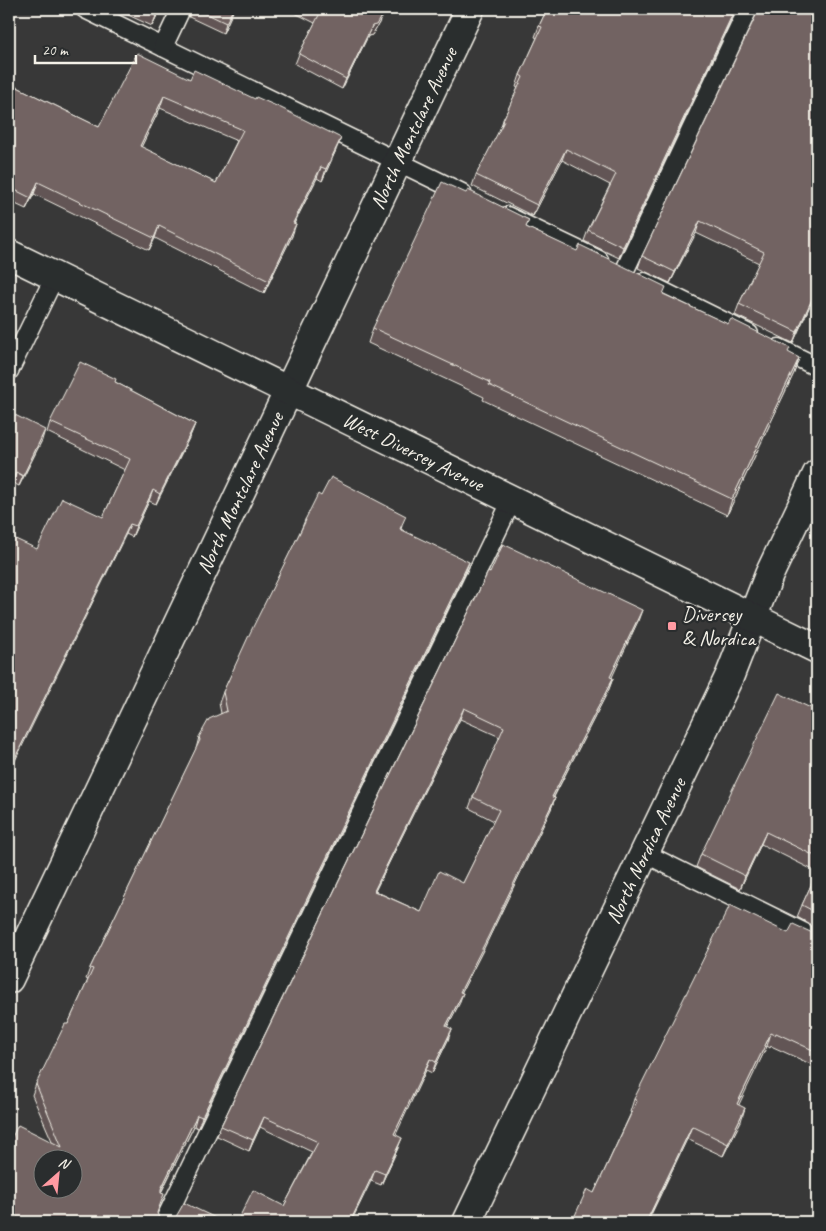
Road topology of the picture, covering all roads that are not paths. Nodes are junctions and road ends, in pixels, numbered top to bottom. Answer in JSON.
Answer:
{"nodes":[{"id":1,"x":85,"y":9,"type":"edge"},
{"id":2,"x":181,"y":9,"type":"edge"},
{"id":3,"x":470,"y":9,"type":"edge"},
{"id":4,"x":748,"y":9,"type":"edge"},
{"id":5,"x":163,"y":47,"type":"junction"},
{"id":6,"x":398,"y":162,"type":"junction"},
{"id":7,"x":476,"y":200,"type":"edge"},
{"id":8,"x":493,"y":209,"type":"edge"},
{"id":9,"x":9,"y":254,"type":"edge"},
{"id":10,"x":624,"y":272,"type":"junction"},
{"id":11,"x":55,"y":276,"type":"junction"},
{"id":12,"x":817,"y":367,"type":"edge"},
{"id":13,"x":9,"y":372,"type":"edge"},
{"id":14,"x":289,"y":390,"type":"junction"},
{"id":15,"x":817,"y":474,"type":"edge"},
{"id":16,"x":512,"y":500,"type":"junction"},
{"id":17,"x":753,"y":617,"type":"junction"},
{"id":18,"x":817,"y":649,"type":"edge"},
{"id":19,"x":644,"y":853,"type":"junction"},
{"id":20,"x":817,"y":938,"type":"edge"},
{"id":21,"x":9,"y":979,"type":"edge"},
{"id":22,"x":164,"y":1222,"type":"edge"},
{"id":23,"x":467,"y":1222,"type":"edge"}],
"edges":[{"from":1,"to":5,"type":"lane"},
{"from":2,"to":5,"type":"lane"},
{"from":3,"to":6,"type":"street","name":"North Montclare Avenue"},
{"from":4,"to":10,"type":"lane"},
{"from":5,"to":6,"type":"lane"},
{"from":6,"to":7,"type":"lane"},
{"from":6,"to":14,"type":"street","name":"North Montclare Avenue"},
{"from":8,"to":10,"type":"lane"},
{"from":9,"to":11,"type":"street","name":"West Diversey Avenue"},
{"from":10,"to":12,"type":"lane"},
{"from":11,"to":13,"type":"lane"},
{"from":11,"to":14,"type":"street","name":"West Diversey Avenue"},
{"from":14,"to":16,"type":"street","name":"West Diversey Avenue"},
{"from":14,"to":21,"type":"street","name":"North Montclare Avenue"},
{"from":15,"to":17,"type":"street","name":"North Nordica Avenue"},
{"from":16,"to":17,"type":"street","name":"West Diversey Avenue"},
{"from":16,"to":22,"type":"lane"},
{"from":17,"to":18,"type":"street","name":"West Diversey Avenue"},
{"from":17,"to":19,"type":"street","name":"North Nordica Avenue"},
{"from":19,"to":20,"type":"lane"},
{"from":19,"to":23,"type":"street","name":"North Nordica Avenue"}]}
